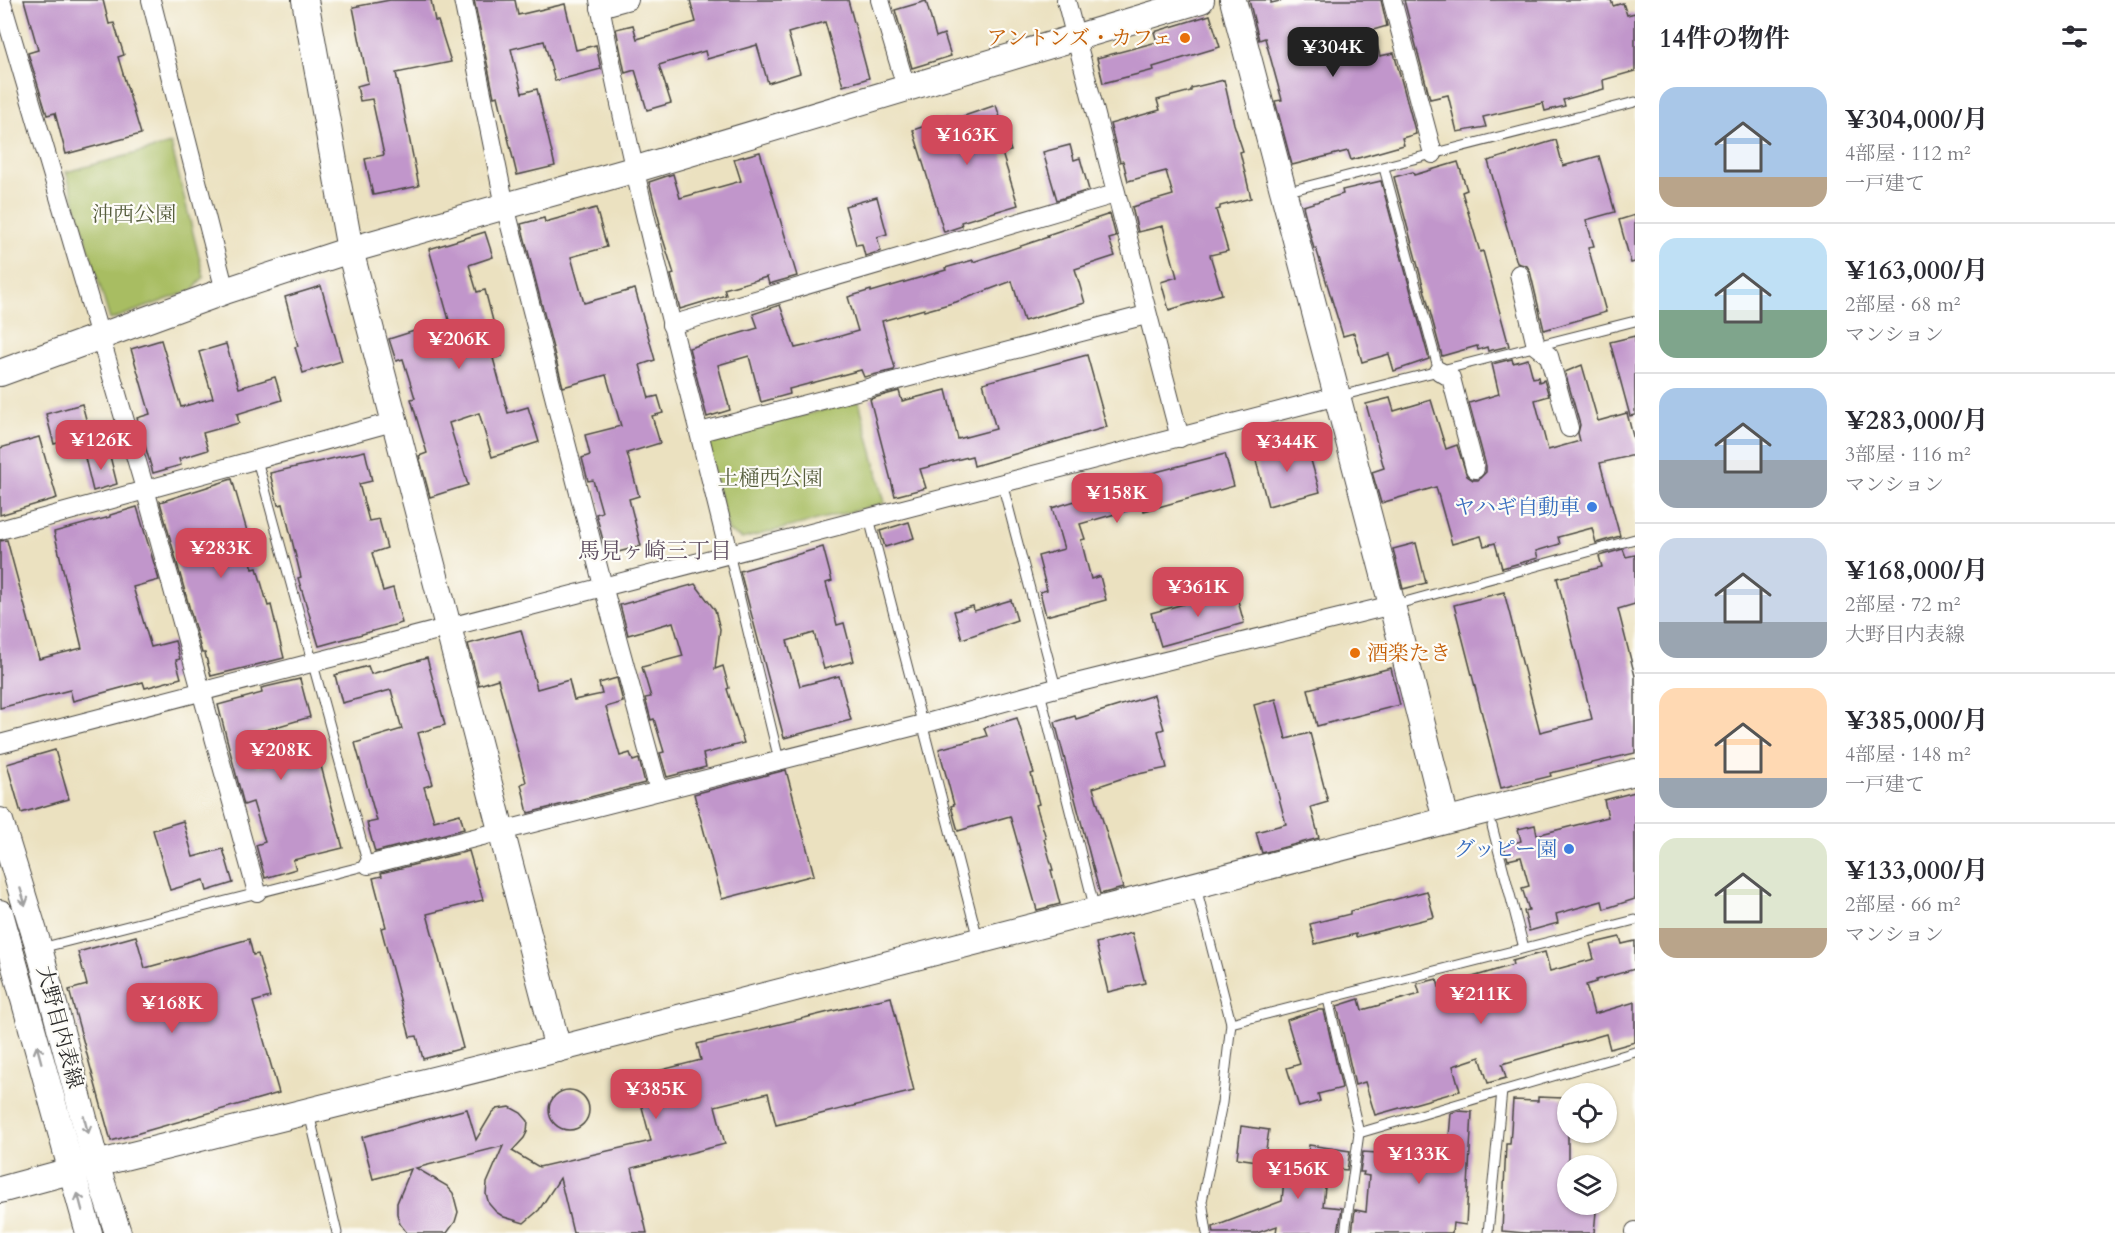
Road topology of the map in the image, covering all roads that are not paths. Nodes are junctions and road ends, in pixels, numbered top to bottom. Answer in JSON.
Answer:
{"nodes":[{"id":1,"x":1,"y":0,"type":"edge"},
{"id":2,"x":151,"y":0,"type":"edge"},
{"id":3,"x":305,"y":0,"type":"edge"},
{"id":4,"x":463,"y":0,"type":"edge"},
{"id":5,"x":629,"y":0,"type":"edge"},
{"id":6,"x":880,"y":0,"type":"edge"},
{"id":7,"x":1066,"y":0,"type":"edge"},
{"id":8,"x":1201,"y":0,"type":"edge"},
{"id":9,"x":1233,"y":0,"type":"edge"},
{"id":10,"x":1392,"y":0,"type":"edge"},
{"id":11,"x":599,"y":4,"type":"edge"},
{"id":12,"x":1075,"y":36,"type":"junction"},
{"id":13,"x":906,"y":87,"type":"junction"},
{"id":14,"x":1635,"y":102,"type":"edge"},
{"id":15,"x":1433,"y":154,"type":"junction"},
{"id":16,"x":1384,"y":168,"type":"junction"},
{"id":17,"x":633,"y":170,"type":"junction"},
{"id":18,"x":1285,"y":192,"type":"junction"},
{"id":19,"x":1115,"y":194,"type":"junction"},
{"id":20,"x":505,"y":206,"type":"junction"},
{"id":21,"x":350,"y":250,"type":"junction"},
{"id":22,"x":1520,"y":274,"type":"dead end"},
{"id":23,"x":225,"y":291,"type":"junction"},
{"id":24,"x":1146,"y":315,"type":"junction"},
{"id":25,"x":1635,"y":321,"type":"edge"},
{"id":26,"x":670,"y":325,"type":"junction"},
{"id":27,"x":100,"y":336,"type":"junction"},
{"id":28,"x":1536,"y":346,"type":"junction"},
{"id":29,"x":1439,"y":371,"type":"junction"},
{"id":30,"x":0,"y":373,"type":"edge"},
{"id":31,"x":1337,"y":396,"type":"junction"},
{"id":32,"x":396,"y":421,"type":"junction"},
{"id":33,"x":1569,"y":429,"type":"dead end"},
{"id":34,"x":700,"y":432,"type":"junction"},
{"id":35,"x":1179,"y":438,"type":"junction"},
{"id":36,"x":257,"y":460,"type":"junction"},
{"id":37,"x":1476,"y":468,"type":"dead end"},
{"id":38,"x":1002,"y":483,"type":"junction"},
{"id":39,"x":145,"y":489,"type":"junction"},
{"id":40,"x":868,"y":518,"type":"junction"},
{"id":41,"x":0,"y":530,"type":"edge"},
{"id":42,"x":1635,"y":539,"type":"edge"},
{"id":43,"x":729,"y":553,"type":"junction"},
{"id":44,"x":603,"y":586,"type":"junction"},
{"id":45,"x":1392,"y":605,"type":"junction"},
{"id":46,"x":450,"y":628,"type":"junction"},
{"id":47,"x":314,"y":663,"type":"junction"},
{"id":48,"x":1048,"y":690,"type":"junction"},
{"id":49,"x":202,"y":692,"type":"junction"},
{"id":50,"x":923,"y":724,"type":"junction"},
{"id":51,"x":0,"y":744,"type":"edge"},
{"id":52,"x":779,"y":760,"type":"junction"},
{"id":53,"x":1635,"y":772,"type":"edge"},
{"id":54,"x":659,"y":791,"type":"junction"},
{"id":55,"x":1446,"y":820,"type":"junction"},
{"id":56,"x":0,"y":821,"type":"edge"},
{"id":57,"x":1492,"y":826,"type":"dead end"},
{"id":58,"x":502,"y":832,"type":"junction"},
{"id":59,"x":368,"y":865,"type":"junction"},
{"id":60,"x":1195,"y":884,"type":"junction"},
{"id":61,"x":256,"y":892,"type":"junction"},
{"id":62,"x":1095,"y":910,"type":"junction"},
{"id":63,"x":0,"y":913,"type":"edge"},
{"id":64,"x":1635,"y":920,"type":"edge"},
{"id":65,"x":978,"y":941,"type":"junction"},
{"id":66,"x":39,"y":948,"type":"junction"},
{"id":67,"x":1524,"y":948,"type":"junction"},
{"id":68,"x":6,"y":956,"type":"edge"},
{"id":69,"x":1328,"y":999,"type":"junction"},
{"id":70,"x":1231,"y":1023,"type":"junction"},
{"id":71,"x":558,"y":1049,"type":"junction"},
{"id":72,"x":1635,"y":1052,"type":"edge"},
{"id":73,"x":1502,"y":1091,"type":"junction"},
{"id":74,"x":309,"y":1112,"type":"junction"},
{"id":75,"x":1359,"y":1134,"type":"junction"},
{"id":76,"x":96,"y":1164,"type":"junction"},
{"id":77,"x":72,"y":1172,"type":"junction"},
{"id":78,"x":0,"y":1190,"type":"edge"},
{"id":79,"x":89,"y":1233,"type":"edge"},
{"id":80,"x":118,"y":1233,"type":"edge"},
{"id":81,"x":338,"y":1233,"type":"edge"},
{"id":82,"x":1208,"y":1233,"type":"edge"},
{"id":83,"x":1345,"y":1233,"type":"edge"},
{"id":84,"x":1488,"y":1233,"type":"edge"}],
"edges":[{"from":1,"to":27,"type":"street"},
{"from":2,"to":23,"type":"street"},
{"from":3,"to":21,"type":"street"},
{"from":4,"to":20,"type":"street"},
{"from":5,"to":11,"type":"street"},
{"from":6,"to":13,"type":"street"},
{"from":7,"to":12,"type":"street"},
{"from":8,"to":12,"type":"street"},
{"from":9,"to":18,"type":"street"},
{"from":10,"to":15,"type":"street"},
{"from":11,"to":17,"type":"street"},
{"from":12,"to":13,"type":"street"},
{"from":12,"to":19,"type":"street"},
{"from":13,"to":17,"type":"street"},
{"from":14,"to":15,"type":"lane"},
{"from":15,"to":16,"type":"lane"},
{"from":16,"to":18,"type":"lane"},
{"from":16,"to":29,"type":"lane"},
{"from":17,"to":20,"type":"street"},
{"from":17,"to":26,"type":"street"},
{"from":18,"to":31,"type":"street"},
{"from":19,"to":24,"type":"street"},
{"from":19,"to":26,"type":"street"},
{"from":20,"to":21,"type":"street"},
{"from":20,"to":44,"type":"street"},
{"from":21,"to":23,"type":"street"},
{"from":21,"to":32,"type":"street"},
{"from":22,"to":28,"type":"street"},
{"from":23,"to":27,"type":"street"},
{"from":24,"to":34,"type":"street"},
{"from":24,"to":35,"type":"street"},
{"from":25,"to":28,"type":"lane"},
{"from":26,"to":34,"type":"street"},
{"from":27,"to":30,"type":"street"},
{"from":27,"to":39,"type":"street"},
{"from":28,"to":29,"type":"lane"},
{"from":28,"to":33,"type":"street"},
{"from":29,"to":31,"type":"lane"},
{"from":29,"to":37,"type":"street"},
{"from":31,"to":35,"type":"street"},
{"from":31,"to":45,"type":"street"},
{"from":32,"to":36,"type":"street"},
{"from":32,"to":46,"type":"street"},
{"from":34,"to":43,"type":"street"},
{"from":35,"to":38,"type":"street"},
{"from":36,"to":39,"type":"street"},
{"from":36,"to":47,"type":"lane"},
{"from":38,"to":40,"type":"street"},
{"from":38,"to":48,"type":"lane"},
{"from":39,"to":41,"type":"street"},
{"from":39,"to":49,"type":"street"},
{"from":40,"to":43,"type":"street"},
{"from":40,"to":50,"type":"lane"},
{"from":42,"to":45,"type":"lane"},
{"from":43,"to":44,"type":"street"},
{"from":43,"to":52,"type":"lane"},
{"from":44,"to":46,"type":"street"},
{"from":44,"to":54,"type":"street"},
{"from":45,"to":48,"type":"street"},
{"from":45,"to":55,"type":"street"},
{"from":46,"to":47,"type":"street"},
{"from":46,"to":58,"type":"street"},
{"from":47,"to":49,"type":"street"},
{"from":47,"to":59,"type":"lane"},
{"from":48,"to":50,"type":"street"},
{"from":48,"to":62,"type":"lane"},
{"from":49,"to":51,"type":"street"},
{"from":49,"to":61,"type":"street"},
{"from":50,"to":52,"type":"street"},
{"from":50,"to":65,"type":"lane"},
{"from":52,"to":54,"type":"street"},
{"from":53,"to":55,"type":"street"},
{"from":54,"to":58,"type":"street"},
{"from":55,"to":60,"type":"street"},
{"from":56,"to":66,"type":"street","name":"大野目内表線","one_way":true},
{"from":57,"to":67,"type":"lane"},
{"from":58,"to":59,"type":"street"},
{"from":58,"to":71,"type":"street"},
{"from":59,"to":61,"type":"lane"},
{"from":60,"to":62,"type":"street"},
{"from":60,"to":70,"type":"lane"},
{"from":61,"to":66,"type":"lane"},
{"from":62,"to":65,"type":"street"},
{"from":63,"to":68,"type":"street","name":"大野目内表線"},
{"from":64,"to":67,"type":"lane"},
{"from":65,"to":71,"type":"street"},
{"from":66,"to":76,"type":"street","name":"大野目内表線","one_way":true},
{"from":67,"to":69,"type":"lane"},
{"from":77,"to":68,"type":"street","name":"大野目内表線","one_way":true},
{"from":69,"to":70,"type":"lane"},
{"from":69,"to":75,"type":"lane"},
{"from":70,"to":82,"type":"lane"},
{"from":71,"to":74,"type":"street"},
{"from":72,"to":73,"type":"lane"},
{"from":73,"to":75,"type":"lane"},
{"from":73,"to":84,"type":"lane"},
{"from":74,"to":76,"type":"street"},
{"from":74,"to":81,"type":"lane"},
{"from":75,"to":83,"type":"lane"},
{"from":76,"to":77,"type":"street"},
{"from":76,"to":80,"type":"street","name":"大野目内表線"},
{"from":77,"to":78,"type":"street"},
{"from":79,"to":77,"type":"street","name":"大野目内表線","one_way":true}]}
